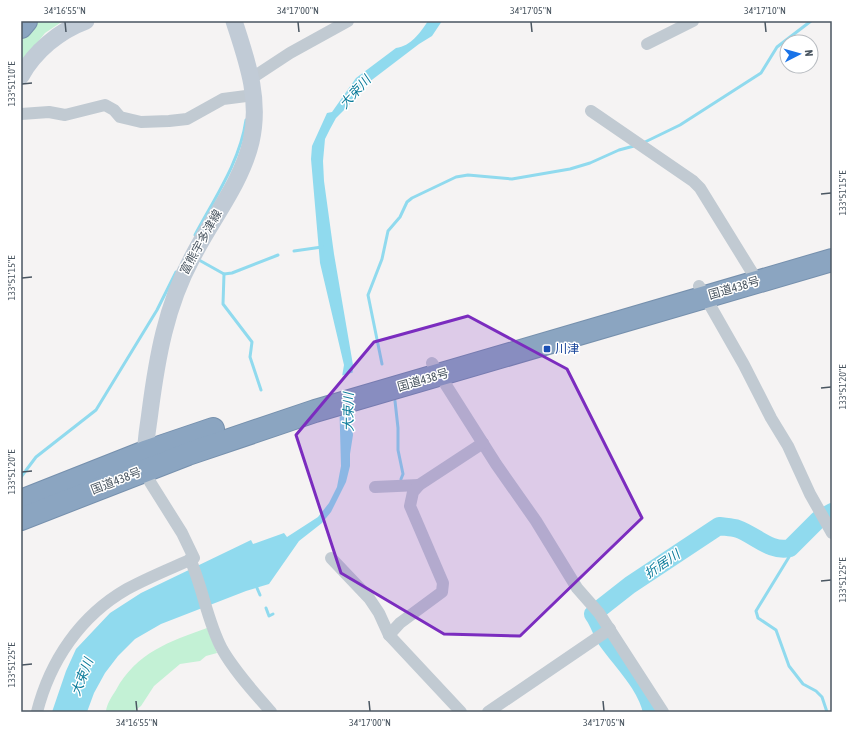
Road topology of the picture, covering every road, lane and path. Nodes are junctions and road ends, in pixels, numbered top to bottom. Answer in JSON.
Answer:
{"nodes":[{"id":1,"x":26,"y":21,"type":"edge"},
{"id":2,"x":86,"y":21,"type":"edge"},
{"id":3,"x":234,"y":21,"type":"edge"},
{"id":4,"x":348,"y":21,"type":"edge"},
{"id":5,"x":693,"y":21,"type":"edge"},
{"id":6,"x":21,"y":27,"type":"edge"},
{"id":7,"x":647,"y":44,"type":"dead end"},
{"id":8,"x":21,"y":76,"type":"edge"},
{"id":9,"x":252,"y":78,"type":"junction"},
{"id":10,"x":248,"y":96,"type":"junction"},
{"id":11,"x":591,"y":111,"type":"dead end"},
{"id":12,"x":21,"y":114,"type":"edge"},
{"id":13,"x":832,"y":246,"type":"edge"},
{"id":14,"x":832,"y":260,"type":"edge"},
{"id":15,"x":754,"y":276,"type":"junction"},
{"id":16,"x":702,"y":291,"type":"junction"},
{"id":17,"x":436,"y":369,"type":"junction"},
{"id":18,"x":483,"y":443,"type":"junction"},
{"id":19,"x":146,"y":460,"type":"junction"},
{"id":20,"x":419,"y":485,"type":"junction"},
{"id":21,"x":375,"y":487,"type":"dead end"},
{"id":22,"x":21,"y":500,"type":"edge"},
{"id":23,"x":21,"y":519,"type":"edge"},
{"id":24,"x":832,"y":533,"type":"edge"},
{"id":25,"x":331,"y":558,"type":"dead end"},
{"id":26,"x":191,"y":561,"type":"junction"},
{"id":27,"x":605,"y":632,"type":"junction"},
{"id":28,"x":389,"y":635,"type":"junction"},
{"id":29,"x":37,"y":712,"type":"edge"},
{"id":30,"x":271,"y":712,"type":"edge"},
{"id":31,"x":462,"y":712,"type":"edge"},
{"id":32,"x":488,"y":712,"type":"edge"},
{"id":33,"x":663,"y":712,"type":"edge"}],
"edges":[{"from":1,"to":6,"type":"highway"},
{"from":2,"to":8,"type":"main road"},
{"from":3,"to":9,"type":"main road","name":"富熊宇多津線"},
{"from":4,"to":9,"type":"street"},
{"from":5,"to":7,"type":"street"},
{"from":9,"to":10,"type":"main road","name":"富熊宇多津線"},
{"from":10,"to":12,"type":"street"},
{"from":10,"to":19,"type":"main road","name":"富熊宇多津線"},
{"from":11,"to":15,"type":"street"},
{"from":13,"to":15,"type":"highway","name":"国道438号"},
{"from":14,"to":15,"type":"highway","name":"国道438号"},
{"from":15,"to":16,"type":"highway","name":"国道438号"},
{"from":16,"to":17,"type":"highway","name":"国道438号"},
{"from":16,"to":24,"type":"street"},
{"from":17,"to":18,"type":"street"},
{"from":17,"to":19,"type":"highway","name":"国道438号"},
{"from":18,"to":20,"type":"street"},
{"from":18,"to":27,"type":"street"},
{"from":19,"to":22,"type":"highway","name":"国道438号"},
{"from":19,"to":23,"type":"highway","name":"国道438号"},
{"from":19,"to":26,"type":"street"},
{"from":20,"to":21,"type":"street"},
{"from":20,"to":28,"type":"street"},
{"from":25,"to":28,"type":"street"},
{"from":26,"to":29,"type":"street"},
{"from":26,"to":30,"type":"street"},
{"from":27,"to":32,"type":"street"},
{"from":27,"to":33,"type":"street"},
{"from":28,"to":31,"type":"street"}]}
